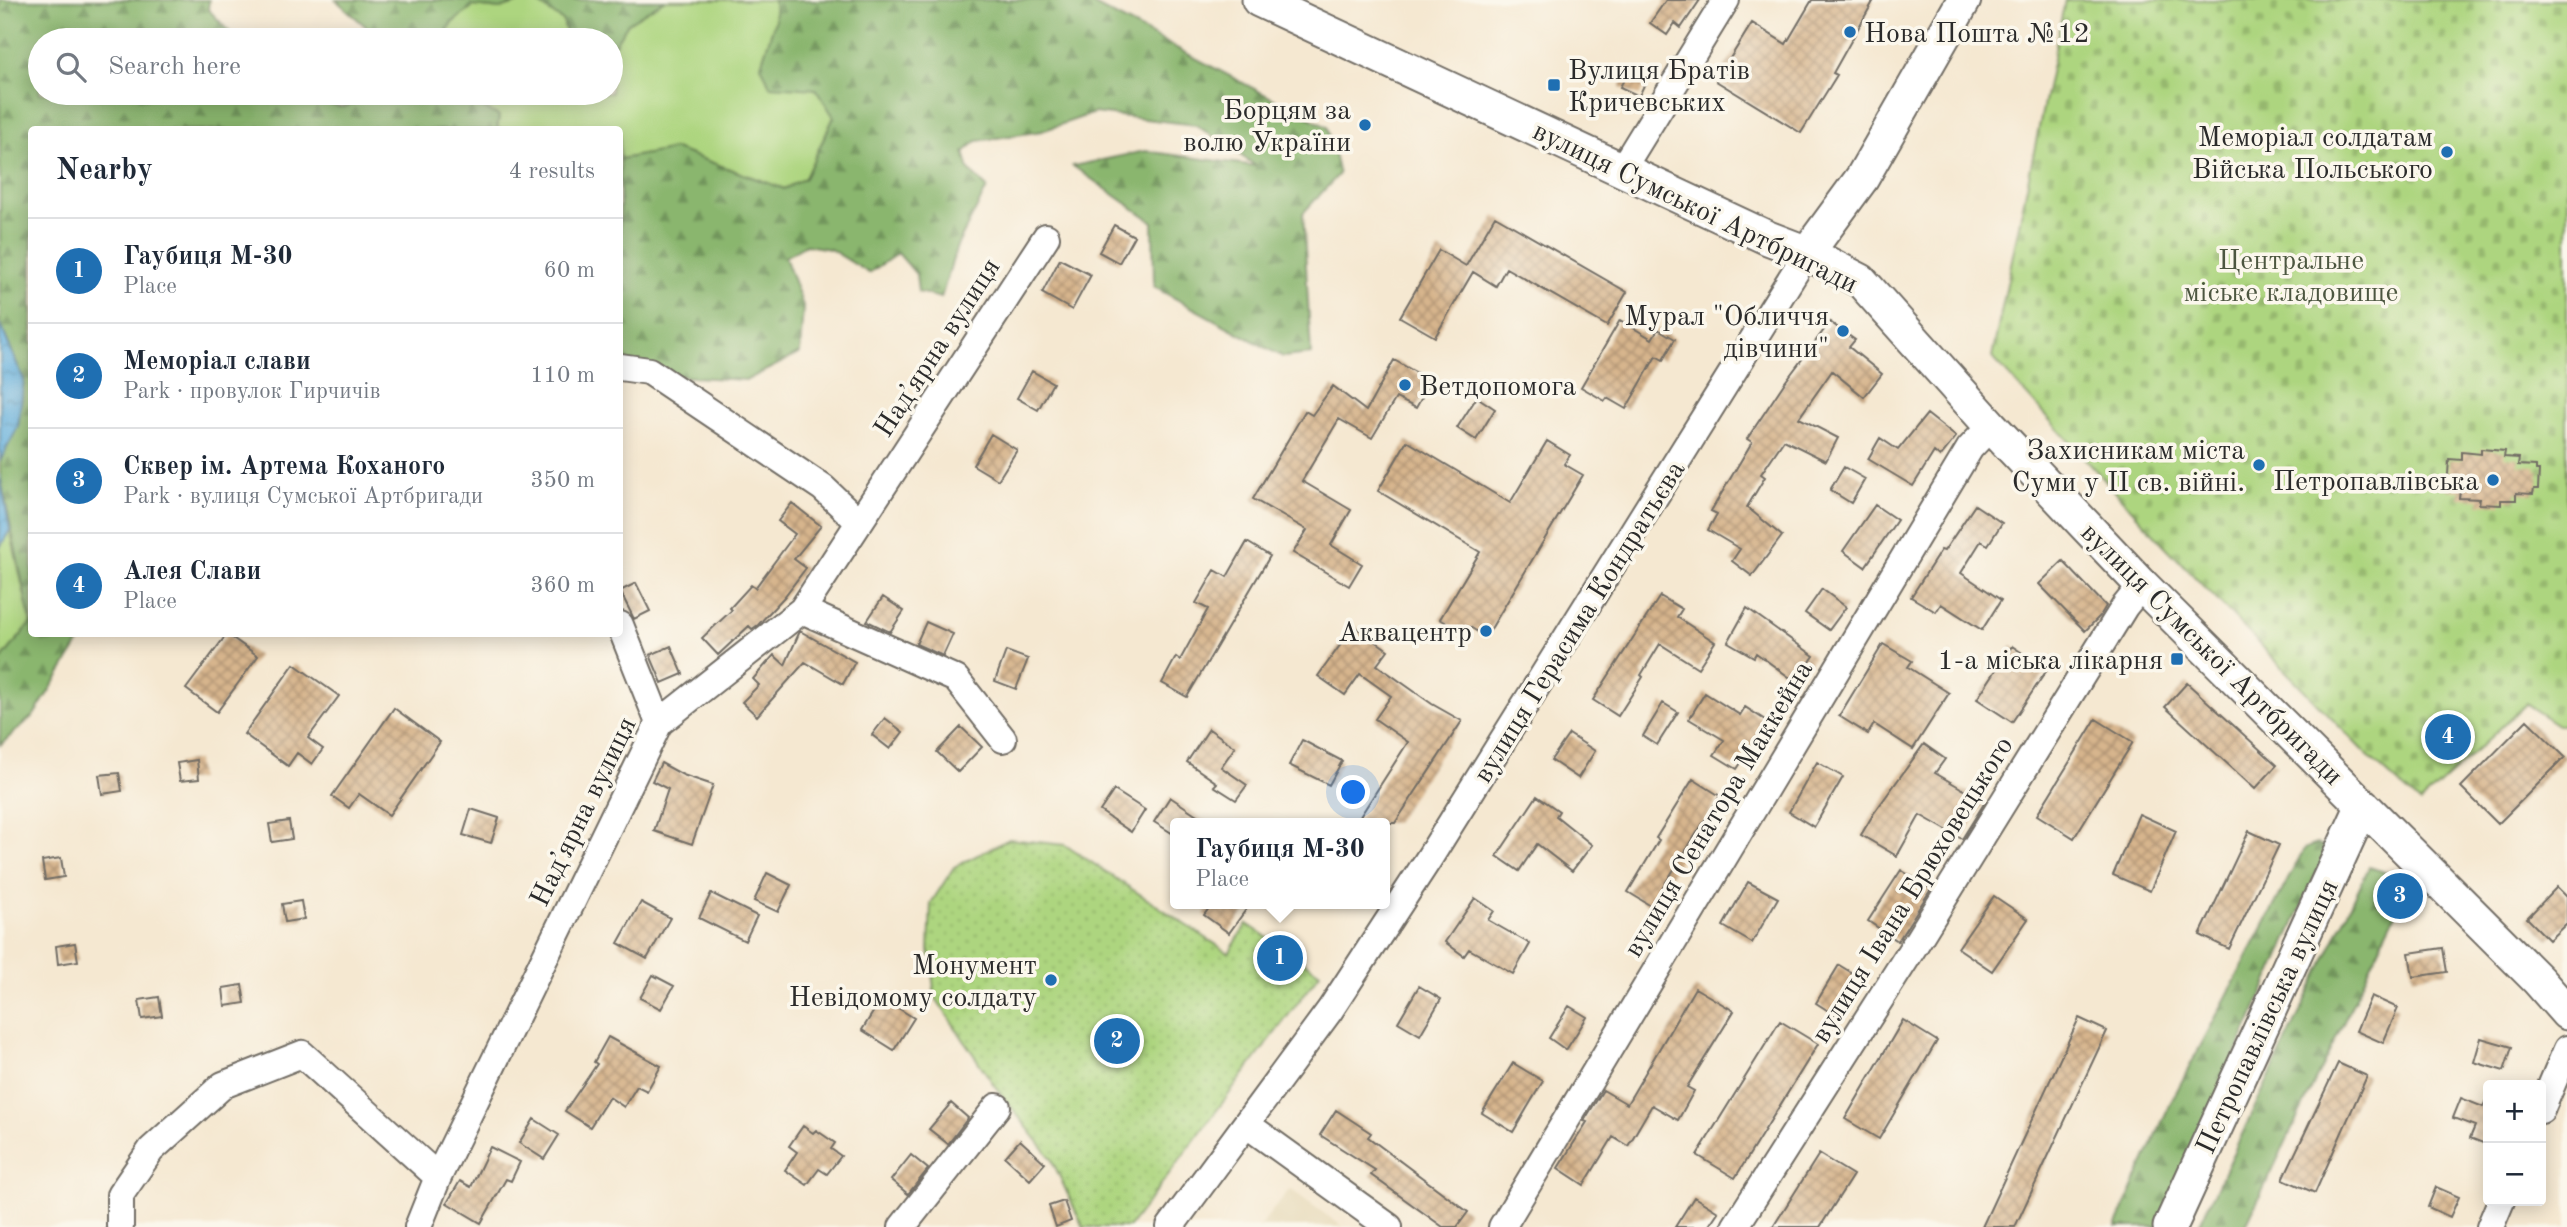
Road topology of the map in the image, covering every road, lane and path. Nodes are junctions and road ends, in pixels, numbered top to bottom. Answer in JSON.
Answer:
{"nodes":[{"id":1,"x":1259,"y":0,"type":"edge"},
{"id":2,"x":1726,"y":0,"type":"edge"},
{"id":3,"x":1964,"y":0,"type":"edge"},
{"id":4,"x":1622,"y":169,"type":"junction"},
{"id":5,"x":1046,"y":237,"type":"dead end"},
{"id":6,"x":1807,"y":253,"type":"junction"},
{"id":7,"x":623,"y":367,"type":"edge"},
{"id":8,"x":1991,"y":426,"type":"junction"},
{"id":9,"x":858,"y":521,"type":"junction"},
{"id":10,"x":2143,"y":585,"type":"junction"},
{"id":11,"x":802,"y":610,"type":"junction"},
{"id":12,"x":623,"y":633,"type":"edge"},
{"id":13,"x":659,"y":723,"type":"junction"},
{"id":14,"x":1003,"y":739,"type":"dead end"},
{"id":15,"x":2363,"y":805,"type":"junction"},
{"id":16,"x":2567,"y":1013,"type":"edge"},
{"id":17,"x":2567,"y":1049,"type":"edge"},
{"id":18,"x":2546,"y":1098,"type":"edge"},
{"id":19,"x":997,"y":1107,"type":"dead end"},
{"id":20,"x":1246,"y":1124,"type":"junction"},
{"id":21,"x":438,"y":1177,"type":"junction"},
{"id":22,"x":2499,"y":1206,"type":"edge"},
{"id":23,"x":120,"y":1227,"type":"edge"},
{"id":24,"x":418,"y":1227,"type":"edge"},
{"id":25,"x":902,"y":1227,"type":"edge"},
{"id":26,"x":1170,"y":1227,"type":"edge"},
{"id":27,"x":1389,"y":1227,"type":"edge"},
{"id":28,"x":1502,"y":1227,"type":"edge"},
{"id":29,"x":1735,"y":1227,"type":"edge"},
{"id":30,"x":2170,"y":1227,"type":"edge"},
{"id":31,"x":2490,"y":1227,"type":"edge"}],
"edges":[{"from":1,"to":4,"type":"main road","name":"вулиця Сумської Артбригади"},
{"from":2,"to":4,"type":"street"},
{"from":3,"to":6,"type":"main road","name":"вулиця Герасима Кондратьєва"},
{"from":4,"to":6,"type":"main road","name":"вулиця Сумської Артбригади"},
{"from":5,"to":9,"type":"street","name":"Надʼярна вулиця"},
{"from":6,"to":8,"type":"main road","name":"вулиця Сумської Артбригади"},
{"from":6,"to":20,"type":"street","name":"вулиця Герасима Кондратьєва"},
{"from":7,"to":9,"type":"street"},
{"from":8,"to":10,"type":"main road","name":"вулиця Сумської Артбригади"},
{"from":8,"to":28,"type":"street","name":"вулиця Сенатора Маккейна"},
{"from":9,"to":11,"type":"street","name":"Надʼярна вулиця"},
{"from":10,"to":15,"type":"main road","name":"вулиця Сумської Артбригади"},
{"from":10,"to":29,"type":"street","name":"вулиця Івана Брюховецького"},
{"from":11,"to":13,"type":"street","name":"Надʼярна вулиця"},
{"from":11,"to":14,"type":"street"},
{"from":12,"to":13,"type":"street"},
{"from":13,"to":21,"type":"street","name":"Надʼярна вулиця"},
{"from":15,"to":16,"type":"main road","name":"вулиця Сумської Артбригади"},
{"from":15,"to":30,"type":"main road","name":"Петропавлівська вулиця"},
{"from":17,"to":18,"type":"street"},
{"from":19,"to":25,"type":"street"},
{"from":20,"to":26,"type":"street","name":"вулиця Герасима Кондратьєва"},
{"from":20,"to":27,"type":"street"},
{"from":21,"to":23,"type":"street"},
{"from":21,"to":24,"type":"street","name":"Надʼярна вулиця"},
{"from":22,"to":31,"type":"street"}]}
